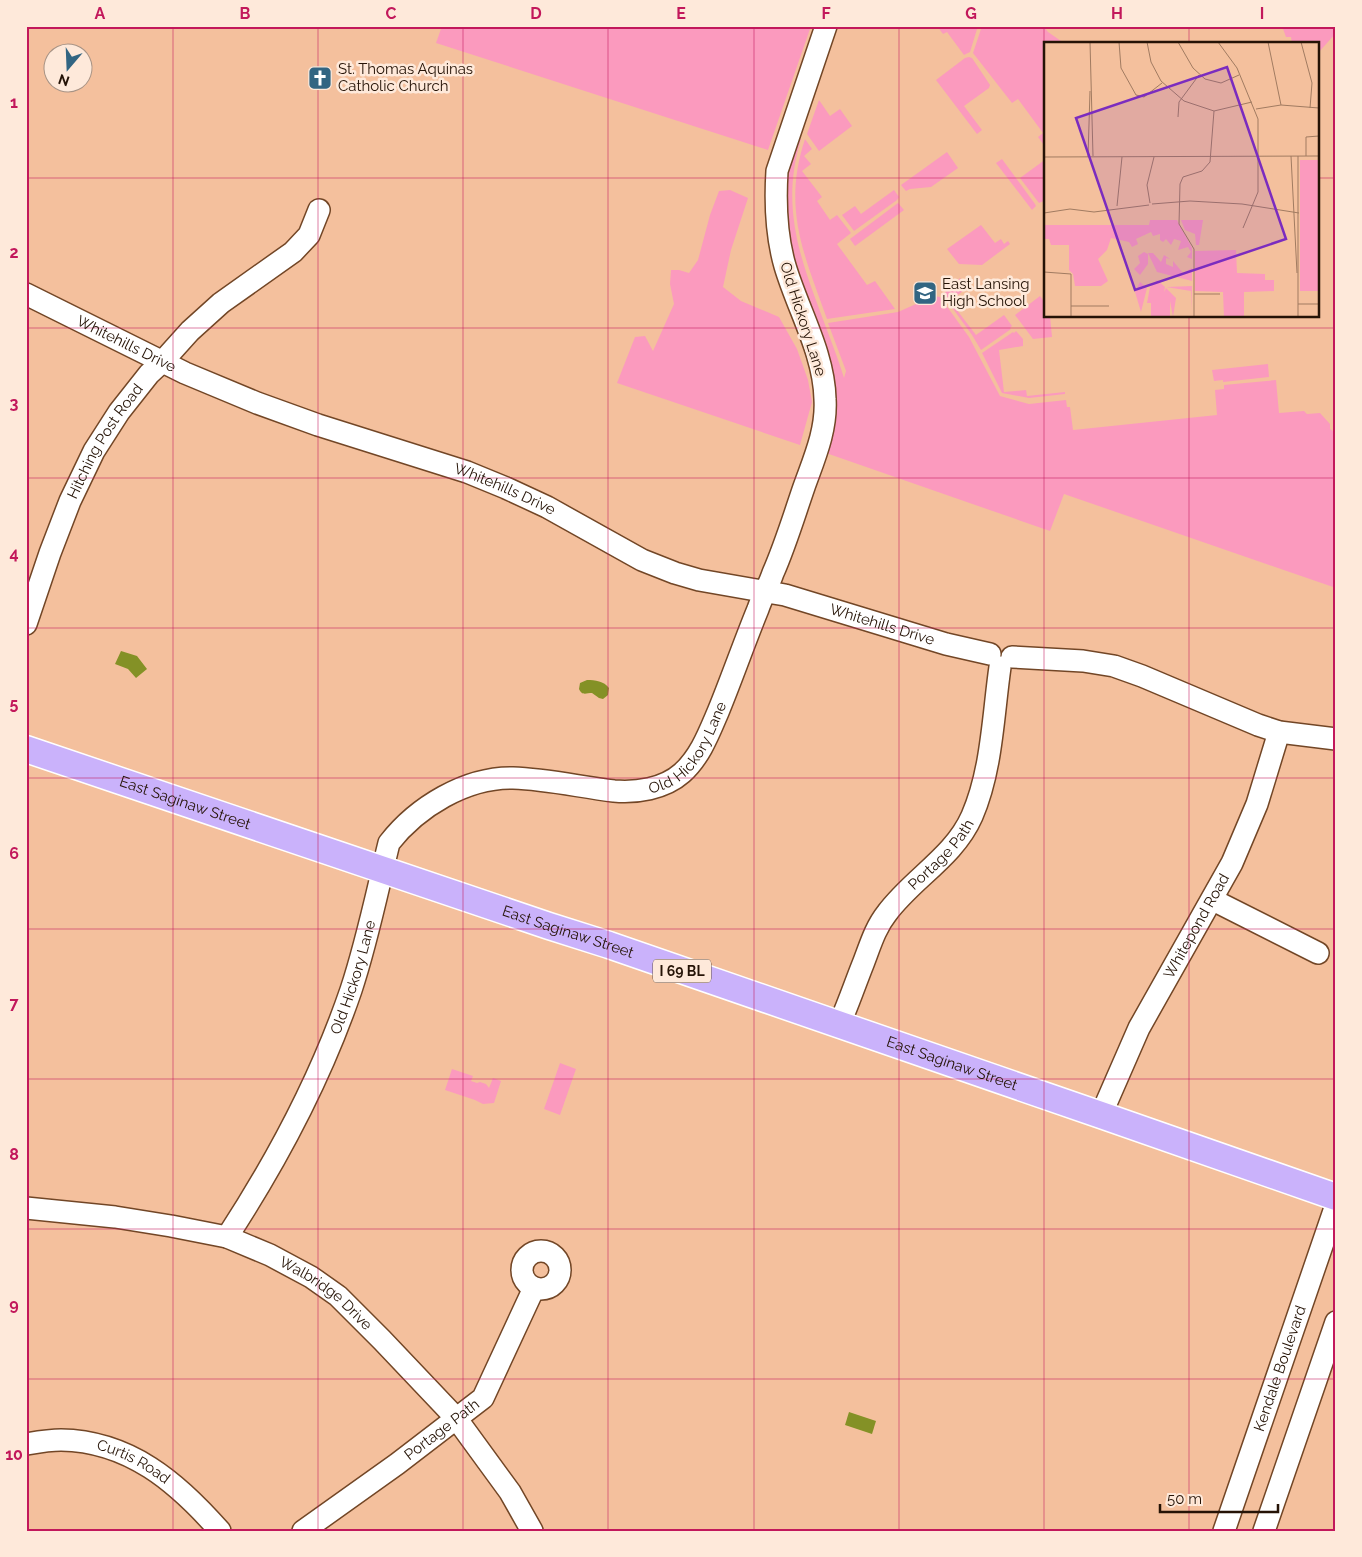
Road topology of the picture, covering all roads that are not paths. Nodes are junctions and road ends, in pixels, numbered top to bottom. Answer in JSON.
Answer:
{"nodes":[{"id":1,"x":826,"y":26,"type":"edge"},
{"id":2,"x":319,"y":210,"type":"dead end"},
{"id":3,"x":26,"y":294,"type":"edge"},
{"id":4,"x":163,"y":361,"type":"junction"},
{"id":5,"x":765,"y":591,"type":"junction"},
{"id":6,"x":26,"y":624,"type":"edge"},
{"id":7,"x":1001,"y":659,"type":"junction"},
{"id":8,"x":1279,"y":732,"type":"junction"},
{"id":9,"x":1336,"y":739,"type":"edge"},
{"id":10,"x":26,"y":749,"type":"edge"},
{"id":11,"x":383,"y":869,"type":"junction"},
{"id":12,"x":1213,"y":900,"type":"junction"},
{"id":13,"x":1318,"y":953,"type":"dead end"},
{"id":14,"x":839,"y":1025,"type":"junction"},
{"id":15,"x":1102,"y":1114,"type":"junction"},
{"id":16,"x":1336,"y":1197,"type":"edge"},
{"id":17,"x":1336,"y":1205,"type":"edge"},
{"id":18,"x":26,"y":1208,"type":"edge"},
{"id":19,"x":227,"y":1237,"type":"junction"},
{"id":20,"x":534,"y":1288,"type":"dead end"},
{"id":21,"x":1336,"y":1322,"type":"edge"},
{"id":22,"x":456,"y":1418,"type":"junction"},
{"id":23,"x":26,"y":1444,"type":"edge"},
{"id":24,"x":220,"y":1531,"type":"edge"},
{"id":25,"x":303,"y":1531,"type":"edge"},
{"id":26,"x":532,"y":1531,"type":"edge"},
{"id":27,"x":1224,"y":1531,"type":"edge"},
{"id":28,"x":1264,"y":1531,"type":"edge"}],
"edges":[{"from":1,"to":5,"type":"street","name":"Old Hickory Lane"},
{"from":2,"to":4,"type":"street","name":"Hitching Post Road"},
{"from":3,"to":4,"type":"street","name":"Whitehills Drive"},
{"from":4,"to":5,"type":"street","name":"Whitehills Drive"},
{"from":4,"to":6,"type":"street","name":"Hitching Post Road"},
{"from":5,"to":7,"type":"street","name":"Whitehills Drive"},
{"from":5,"to":11,"type":"street","name":"Old Hickory Lane"},
{"from":7,"to":8,"type":"street","name":"Whitehills Drive"},
{"from":7,"to":14,"type":"street","name":"Portage Path"},
{"from":8,"to":9,"type":"street","name":"Whitehills Drive"},
{"from":8,"to":12,"type":"street","name":"Whitepond Road"},
{"from":10,"to":11,"type":"main road","name":"East Saginaw Street","number":"I 69 BL"},
{"from":11,"to":14,"type":"main road","name":"East Saginaw Street","number":"I 69 BL"},
{"from":11,"to":19,"type":"street","name":"Old Hickory Lane"},
{"from":12,"to":13,"type":"street"},
{"from":12,"to":15,"type":"street","name":"Whitepond Road"},
{"from":14,"to":15,"type":"main road","name":"East Saginaw Street","number":"I 69 BL"},
{"from":15,"to":16,"type":"main road","name":"East Saginaw Street","number":"I 69 BL"},
{"from":17,"to":27,"type":"street","name":"Kendale Boulevard"},
{"from":18,"to":19,"type":"street","name":"Walbridge Drive"},
{"from":19,"to":22,"type":"street","name":"Walbridge Drive"},
{"from":20,"to":22,"type":"street","name":"Portage Path"},
{"from":21,"to":28,"type":"street"},
{"from":22,"to":25,"type":"street","name":"Portage Path"},
{"from":22,"to":26,"type":"street","name":"Walbridge Drive"},
{"from":23,"to":24,"type":"street","name":"Curtis Road"}]}
